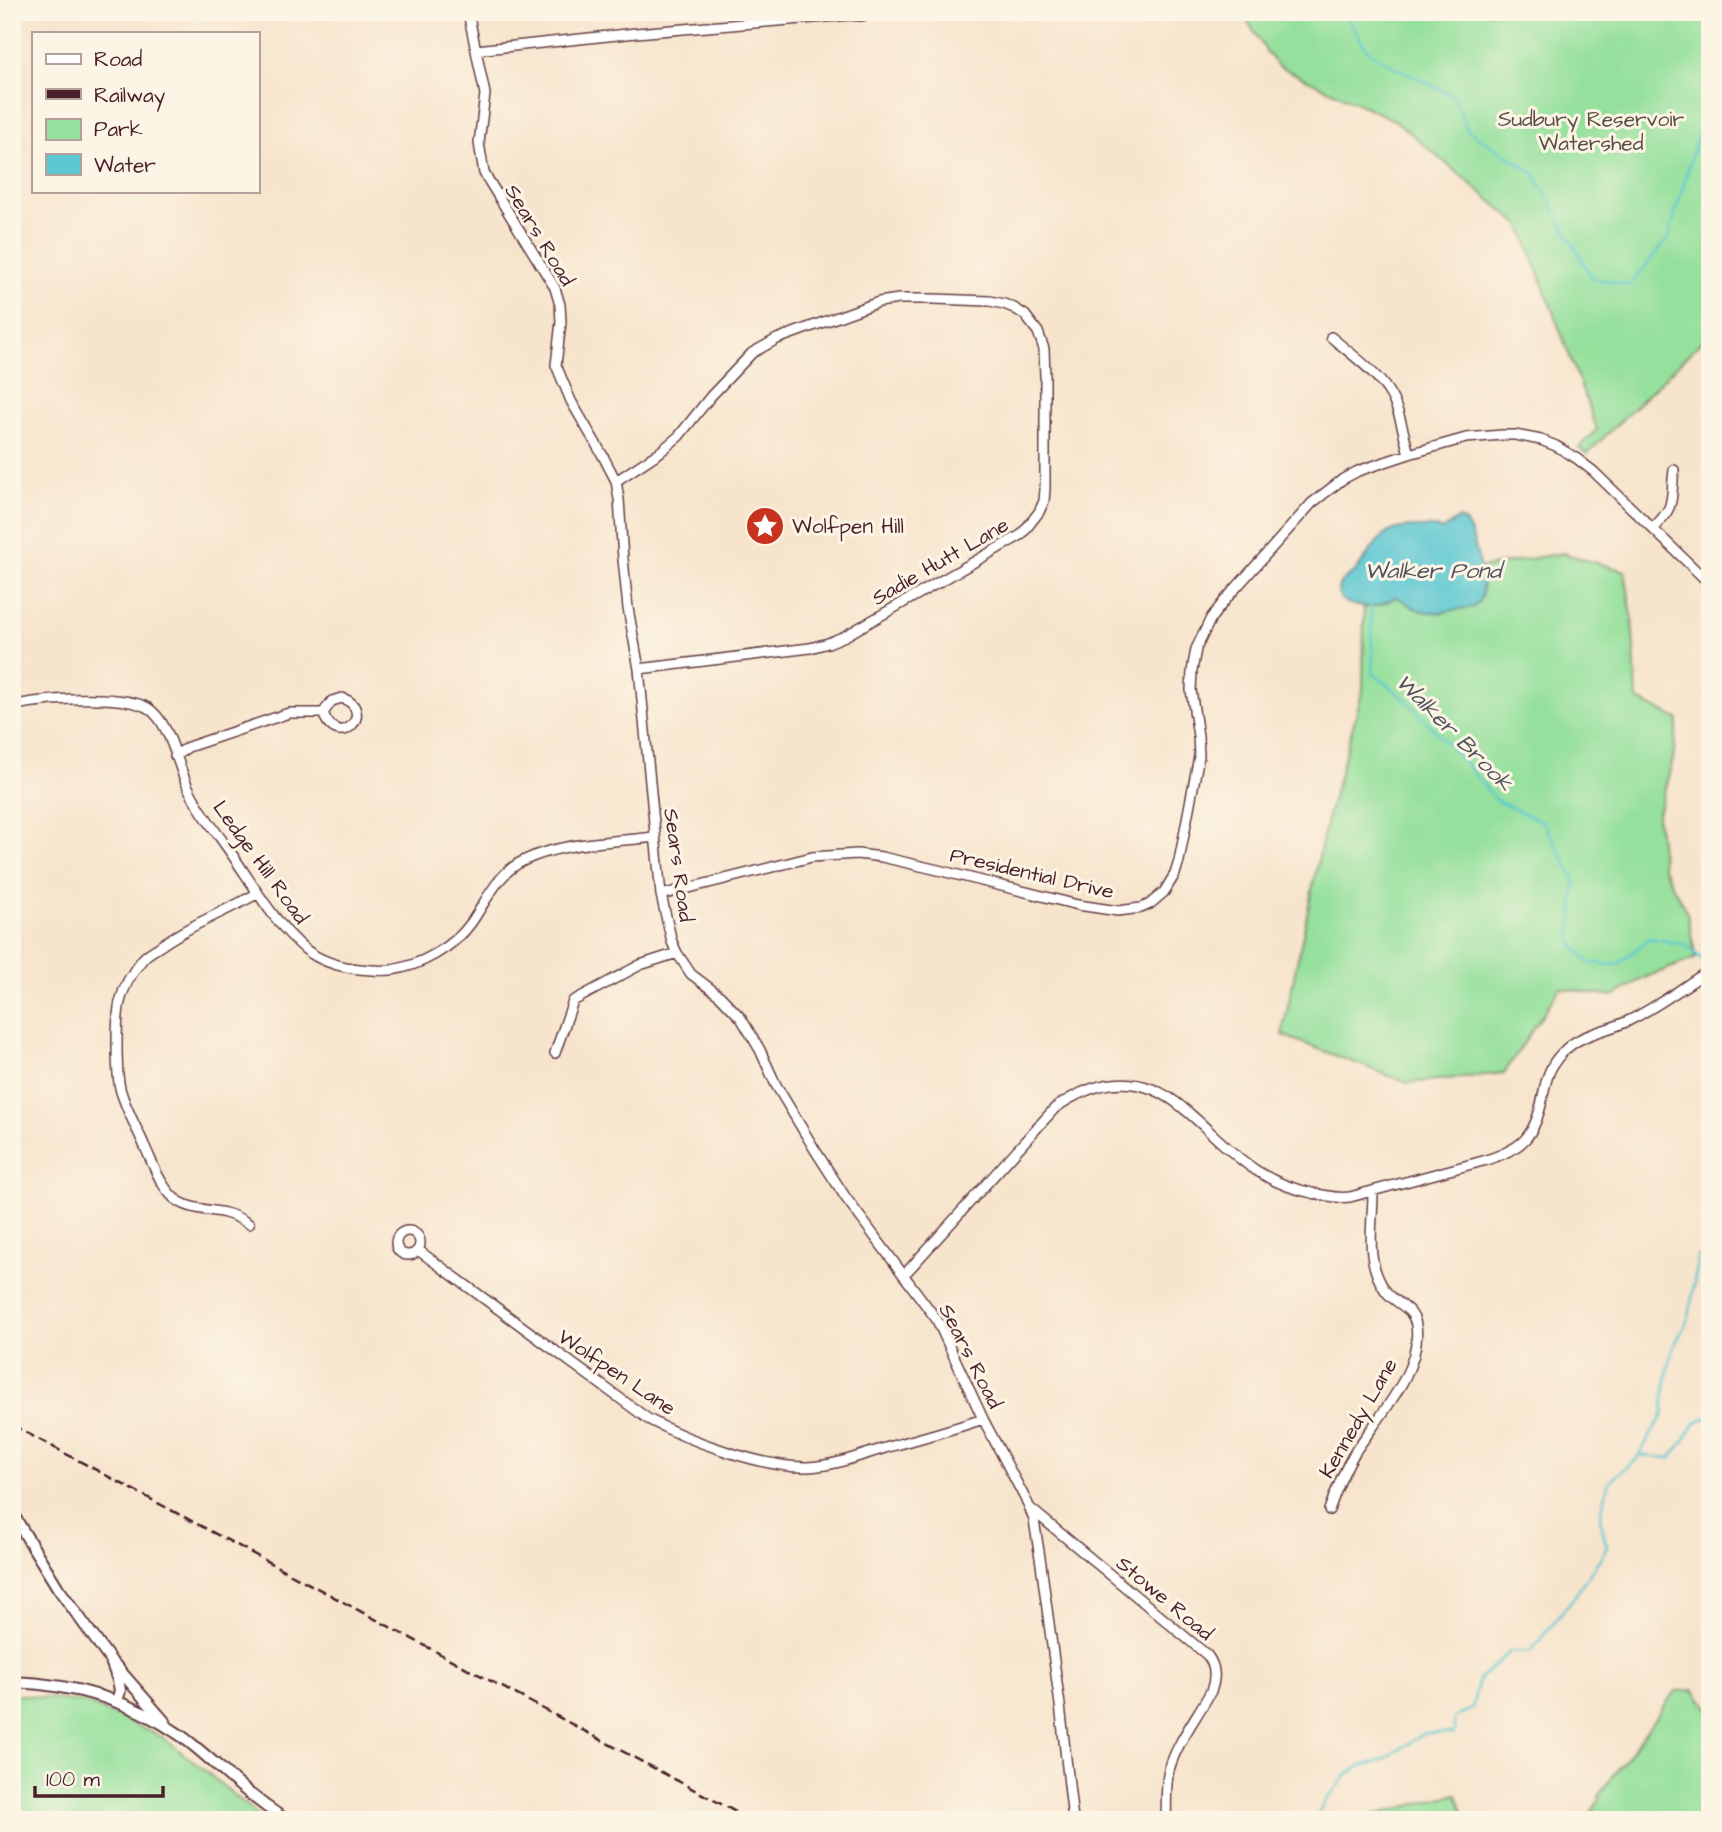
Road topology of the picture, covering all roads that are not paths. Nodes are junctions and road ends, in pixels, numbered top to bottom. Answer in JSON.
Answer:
{"nodes":[{"id":1,"x":468,"y":12,"type":"edge"},
{"id":2,"x":883,"y":12,"type":"edge"},
{"id":3,"x":476,"y":50,"type":"junction"},
{"id":4,"x":1331,"y":337,"type":"dead end"},
{"id":5,"x":1409,"y":454,"type":"junction"},
{"id":6,"x":1674,"y":470,"type":"dead end"},
{"id":7,"x":615,"y":481,"type":"junction"},
{"id":8,"x":1653,"y":528,"type":"junction"},
{"id":9,"x":1710,"y":584,"type":"edge"},
{"id":10,"x":639,"y":669,"type":"junction"},
{"id":11,"x":12,"y":706,"type":"edge"},
{"id":12,"x":323,"y":713,"type":"dead end"},
{"id":13,"x":176,"y":756,"type":"junction"},
{"id":14,"x":655,"y":837,"type":"junction"},
{"id":15,"x":258,"y":893,"type":"junction"},
{"id":16,"x":661,"y":895,"type":"junction"},
{"id":17,"x":677,"y":953,"type":"junction"},
{"id":18,"x":1710,"y":970,"type":"edge"},
{"id":19,"x":555,"y":1054,"type":"dead end"},
{"id":20,"x":1373,"y":1192,"type":"junction"},
{"id":21,"x":249,"y":1224,"type":"dead end"},
{"id":22,"x":418,"y":1250,"type":"dead end"},
{"id":23,"x":904,"y":1275,"type":"junction"},
{"id":24,"x":983,"y":1419,"type":"junction"},
{"id":25,"x":1029,"y":1507,"type":"junction"},
{"id":26,"x":1329,"y":1510,"type":"dead end"},
{"id":27,"x":12,"y":1513,"type":"edge"},
{"id":28,"x":111,"y":1661,"type":"junction"},
{"id":29,"x":12,"y":1682,"type":"edge"},
{"id":30,"x":117,"y":1702,"type":"junction"},
{"id":31,"x":170,"y":1729,"type":"junction"},
{"id":32,"x":286,"y":1820,"type":"edge"},
{"id":33,"x":1073,"y":1820,"type":"edge"},
{"id":34,"x":1166,"y":1820,"type":"edge"}],
"edges":[{"from":1,"to":3,"type":"street","name":"Sears Road"},
{"from":2,"to":3,"type":"street"},
{"from":3,"to":7,"type":"street","name":"Sears Road"},
{"from":4,"to":5,"type":"street"},
{"from":5,"to":8,"type":"street","name":"Presidential Drive"},
{"from":5,"to":16,"type":"street","name":"Presidential Drive"},
{"from":6,"to":8,"type":"street"},
{"from":7,"to":10,"type":"street","name":"Sears Road"},
{"from":7,"to":10,"type":"street","name":"Sadie Hutt Lane"},
{"from":8,"to":9,"type":"street","name":"Presidential Drive"},
{"from":10,"to":14,"type":"street","name":"Sears Road"},
{"from":11,"to":13,"type":"street","name":"Ledge Hill Road"},
{"from":12,"to":13,"type":"street"},
{"from":13,"to":15,"type":"street","name":"Ledge Hill Road"},
{"from":14,"to":15,"type":"street","name":"Ledge Hill Road"},
{"from":14,"to":16,"type":"street","name":"Sears Road"},
{"from":15,"to":21,"type":"street"},
{"from":16,"to":17,"type":"street","name":"Sears Road"},
{"from":17,"to":19,"type":"street"},
{"from":17,"to":23,"type":"street","name":"Sears Road"},
{"from":18,"to":20,"type":"street"},
{"from":20,"to":23,"type":"street"},
{"from":20,"to":26,"type":"street","name":"Kennedy Lane"},
{"from":22,"to":24,"type":"street","name":"Wolfpen Lane"},
{"from":23,"to":24,"type":"street","name":"Sears Road"},
{"from":24,"to":25,"type":"street","name":"Sears Road"},
{"from":25,"to":33,"type":"street","name":"Sears Road"},
{"from":25,"to":34,"type":"street","name":"Stowe Road"},
{"from":27,"to":28,"type":"main road"},
{"from":28,"to":30,"type":"main road"},
{"from":28,"to":31,"type":"main road"},
{"from":29,"to":30,"type":"main road"},
{"from":30,"to":31,"type":"main road"},
{"from":31,"to":32,"type":"main road"}]}
